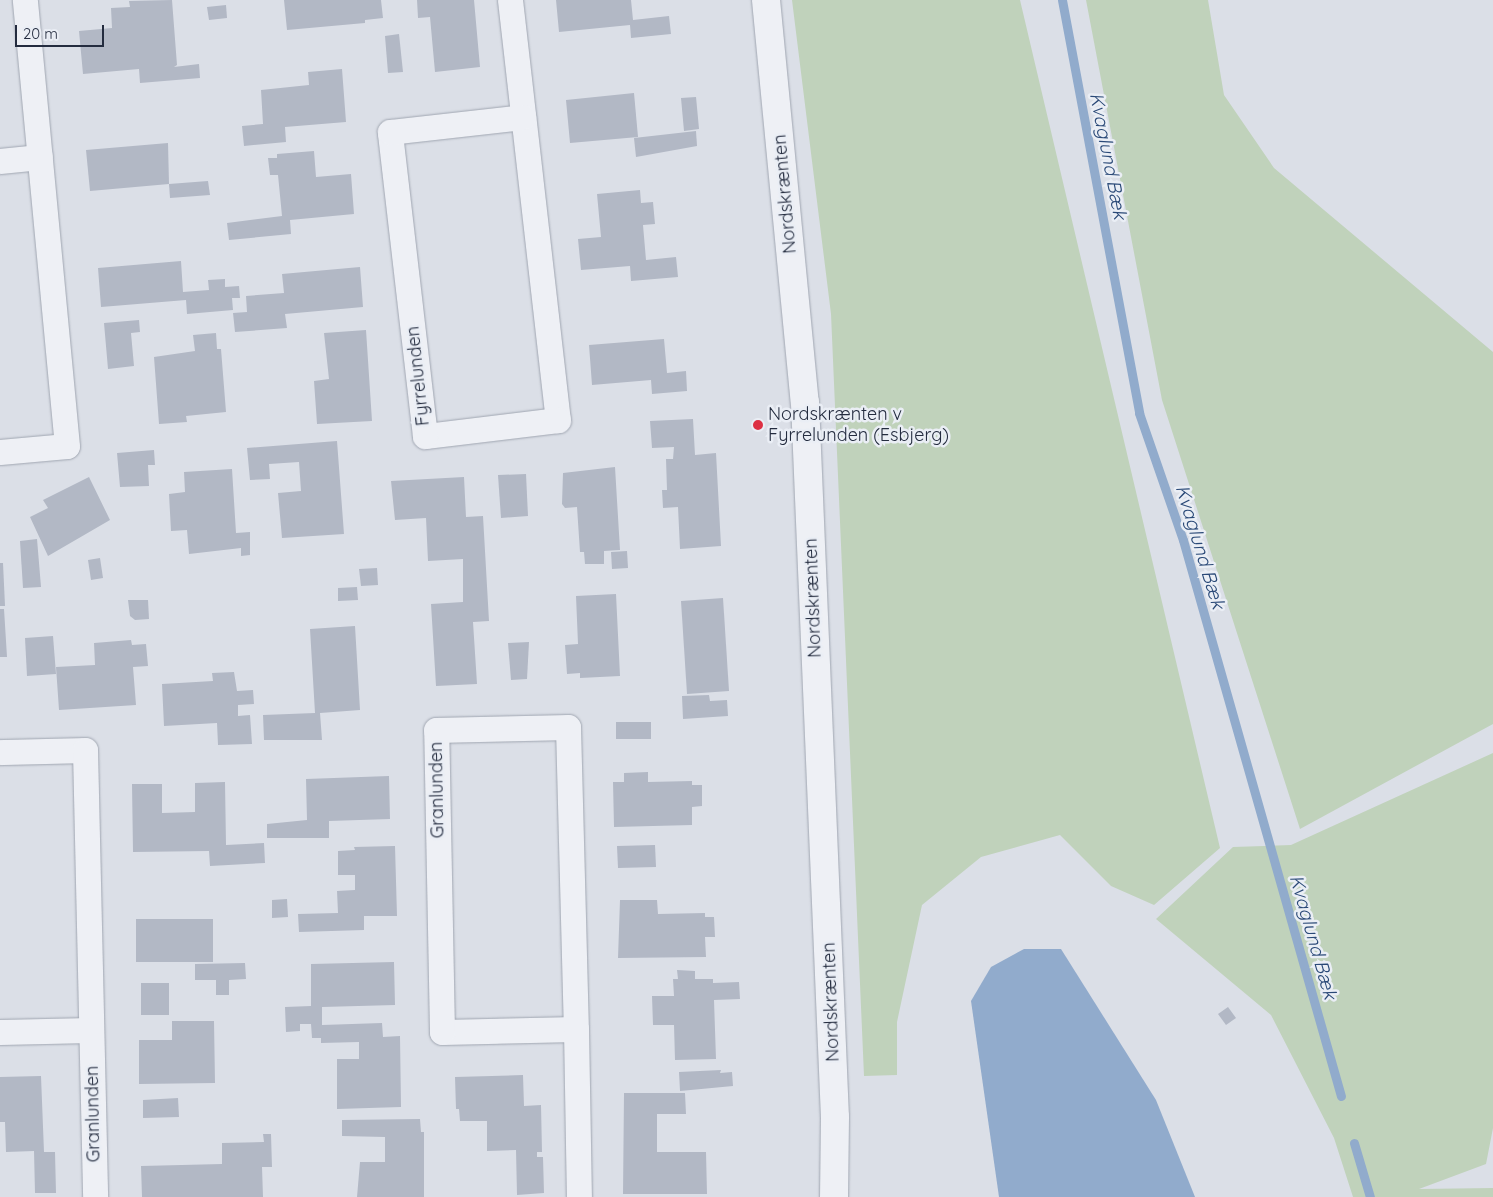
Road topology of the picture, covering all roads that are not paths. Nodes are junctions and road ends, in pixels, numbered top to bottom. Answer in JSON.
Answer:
{"nodes":[{"id":1,"x":25,"y":0,"type":"edge"},
{"id":2,"x":510,"y":0,"type":"edge"},
{"id":3,"x":766,"y":0,"type":"edge"},
{"id":4,"x":524,"y":117,"type":"junction"},
{"id":5,"x":40,"y":157,"type":"junction"},
{"id":6,"x":0,"y":161,"type":"edge"},
{"id":7,"x":0,"y":452,"type":"edge"},
{"id":8,"x":0,"y":752,"type":"edge"},
{"id":9,"x":576,"y":1029,"type":"junction"},
{"id":10,"x":91,"y":1030,"type":"junction"},
{"id":11,"x":0,"y":1032,"type":"edge"},
{"id":12,"x":95,"y":1197,"type":"edge"},
{"id":13,"x":579,"y":1197,"type":"edge"},
{"id":14,"x":834,"y":1197,"type":"edge"}],
"edges":[{"from":1,"to":5,"type":"street"},
{"from":2,"to":4,"type":"street","name":"Fyrrelunden"},
{"from":3,"to":14,"type":"street","name":"Nordskrænten"},
{"from":4,"to":4,"type":"street","name":"Fyrrelunden"},
{"from":5,"to":6,"type":"street"},
{"from":5,"to":7,"type":"street"},
{"from":8,"to":10,"type":"street","name":"Granlunden"},
{"from":9,"to":9,"type":"street","name":"Granlunden"},
{"from":9,"to":13,"type":"street","name":"Granlunden"},
{"from":10,"to":11,"type":"street"},
{"from":10,"to":12,"type":"street","name":"Granlunden"}]}
